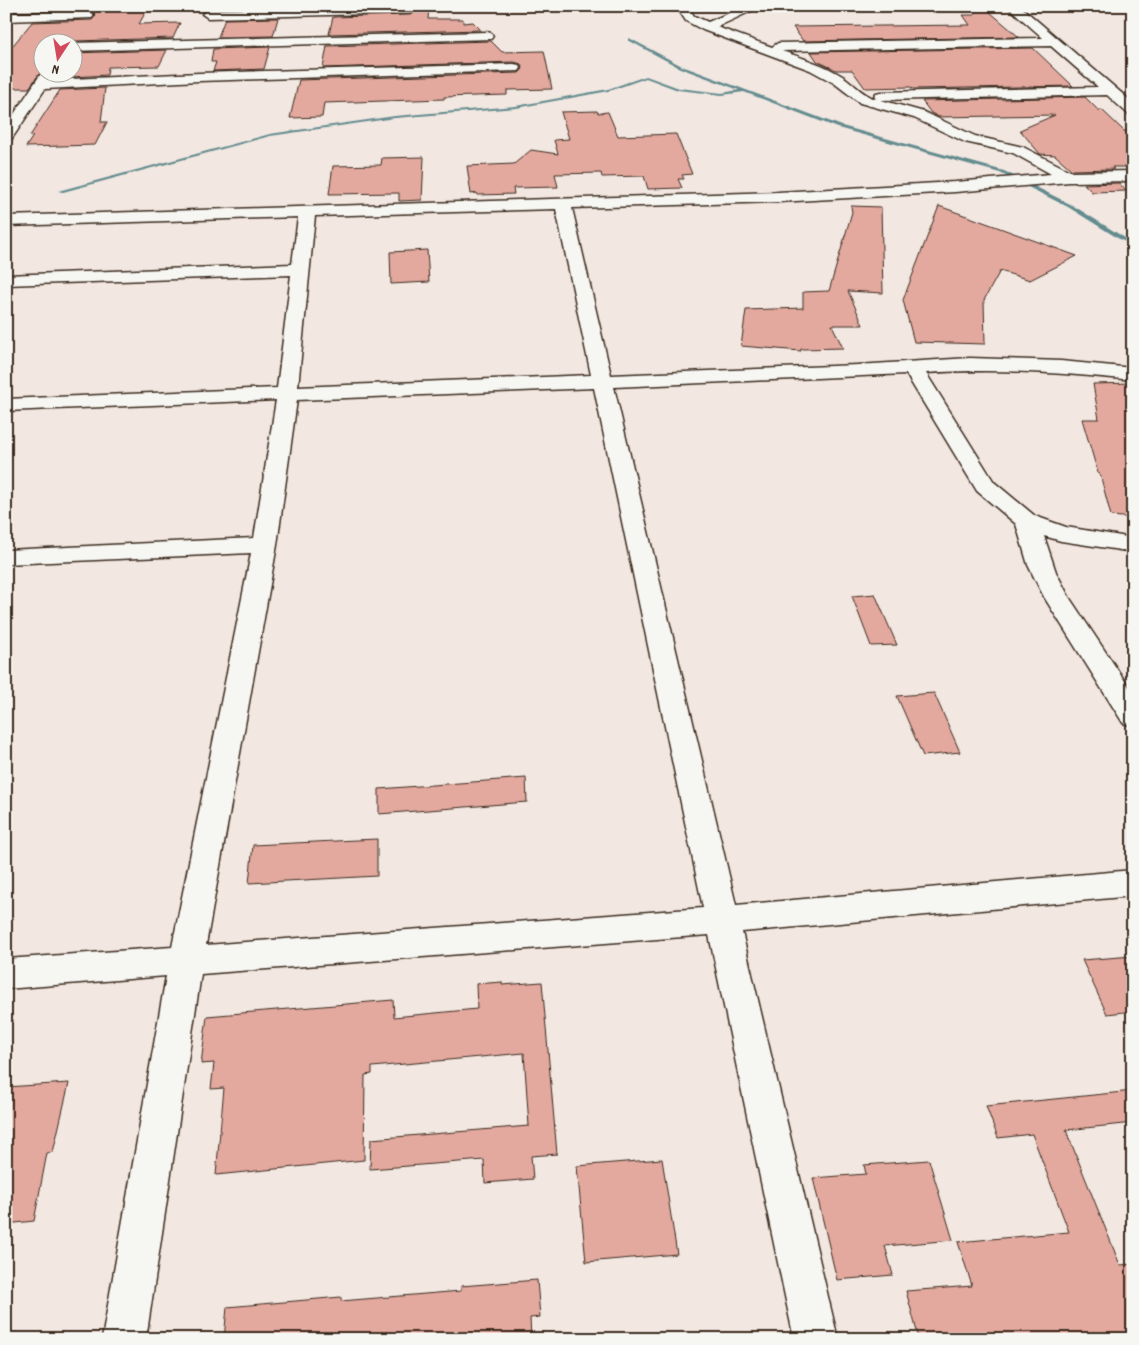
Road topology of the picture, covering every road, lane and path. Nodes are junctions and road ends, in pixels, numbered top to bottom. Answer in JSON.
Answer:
{"nodes":[{"id":1,"x":682,"y":6,"type":"edge"},
{"id":2,"x":756,"y":6,"type":"edge"},
{"id":3,"x":1013,"y":6,"type":"edge"},
{"id":4,"x":410,"y":9,"type":"dead end"},
{"id":5,"x":91,"y":10,"type":"edge"},
{"id":6,"x":6,"y":17,"type":"edge"},
{"id":7,"x":209,"y":24,"type":"edge"},
{"id":8,"x":707,"y":27,"type":"junction"},
{"id":9,"x":78,"y":32,"type":"edge"},
{"id":10,"x":487,"y":36,"type":"dead end"},
{"id":11,"x":82,"y":37,"type":"edge"},
{"id":12,"x":1054,"y":42,"type":"junction"},
{"id":13,"x":764,"y":48,"type":"junction"},
{"id":14,"x":514,"y":68,"type":"dead end"},
{"id":15,"x":199,"y":77,"type":"junction"},
{"id":16,"x":43,"y":82,"type":"edge"},
{"id":17,"x":41,"y":85,"type":"junction"},
{"id":18,"x":1110,"y":91,"type":"junction"},
{"id":19,"x":860,"y":97,"type":"junction"},
{"id":20,"x":1133,"y":111,"type":"edge"},
{"id":21,"x":13,"y":116,"type":"edge"},
{"id":22,"x":6,"y":137,"type":"edge"},
{"id":23,"x":1133,"y":176,"type":"edge"},
{"id":24,"x":1069,"y":177,"type":"junction"},
{"id":25,"x":563,"y":204,"type":"junction"},
{"id":26,"x":308,"y":213,"type":"junction"},
{"id":27,"x":6,"y":221,"type":"edge"},
{"id":28,"x":301,"y":269,"type":"junction"},
{"id":29,"x":6,"y":280,"type":"edge"},
{"id":30,"x":912,"y":367,"type":"junction"},
{"id":31,"x":1133,"y":374,"type":"edge"},
{"id":32,"x":602,"y":381,"type":"junction"},
{"id":33,"x":287,"y":394,"type":"junction"},
{"id":34,"x":6,"y":405,"type":"edge"},
{"id":35,"x":1027,"y":521,"type":"junction"},
{"id":36,"x":265,"y":545,"type":"junction"},
{"id":37,"x":1133,"y":545,"type":"edge"},
{"id":38,"x":6,"y":557,"type":"edge"},
{"id":39,"x":1133,"y":716,"type":"edge"},
{"id":40,"x":1133,"y":883,"type":"edge"},
{"id":41,"x":723,"y":920,"type":"junction"},
{"id":42,"x":186,"y":961,"type":"junction"},
{"id":43,"x":6,"y":974,"type":"edge"},
{"id":44,"x":124,"y":1339,"type":"edge"},
{"id":45,"x":816,"y":1339,"type":"edge"}],
"edges":[{"from":1,"to":8,"type":"street"},
{"from":2,"to":8,"type":"street"},
{"from":3,"to":12,"type":"street"},
{"from":4,"to":7,"type":"street"},
{"from":5,"to":6,"type":"street"},
{"from":5,"to":9,"type":"street"},
{"from":7,"to":10,"type":"street"},
{"from":7,"to":11,"type":"street"},
{"from":7,"to":15,"type":"street"},
{"from":8,"to":13,"type":"street"},
{"from":12,"to":13,"type":"street"},
{"from":12,"to":18,"type":"street"},
{"from":13,"to":19,"type":"street"},
{"from":14,"to":15,"type":"street"},
{"from":15,"to":17,"type":"street"},
{"from":16,"to":17,"type":"street"},
{"from":17,"to":21,"type":"street"},
{"from":18,"to":19,"type":"street"},
{"from":18,"to":20,"type":"street"},
{"from":19,"to":24,"type":"street"},
{"from":21,"to":22,"type":"street"},
{"from":23,"to":24,"type":"street"},
{"from":24,"to":25,"type":"street"},
{"from":25,"to":26,"type":"street"},
{"from":25,"to":32,"type":"street"},
{"from":26,"to":27,"type":"street"},
{"from":26,"to":28,"type":"street"},
{"from":28,"to":29,"type":"street"},
{"from":28,"to":33,"type":"street"},
{"from":30,"to":31,"type":"street"},
{"from":30,"to":32,"type":"street"},
{"from":30,"to":35,"type":"street"},
{"from":32,"to":33,"type":"street"},
{"from":32,"to":41,"type":"street"},
{"from":33,"to":34,"type":"street"},
{"from":33,"to":36,"type":"street"},
{"from":35,"to":37,"type":"street"},
{"from":35,"to":39,"type":"street"},
{"from":36,"to":38,"type":"street"},
{"from":36,"to":42,"type":"street"},
{"from":40,"to":41,"type":"street"},
{"from":41,"to":42,"type":"street"},
{"from":41,"to":45,"type":"street"},
{"from":42,"to":43,"type":"street"},
{"from":42,"to":44,"type":"street"}]}
